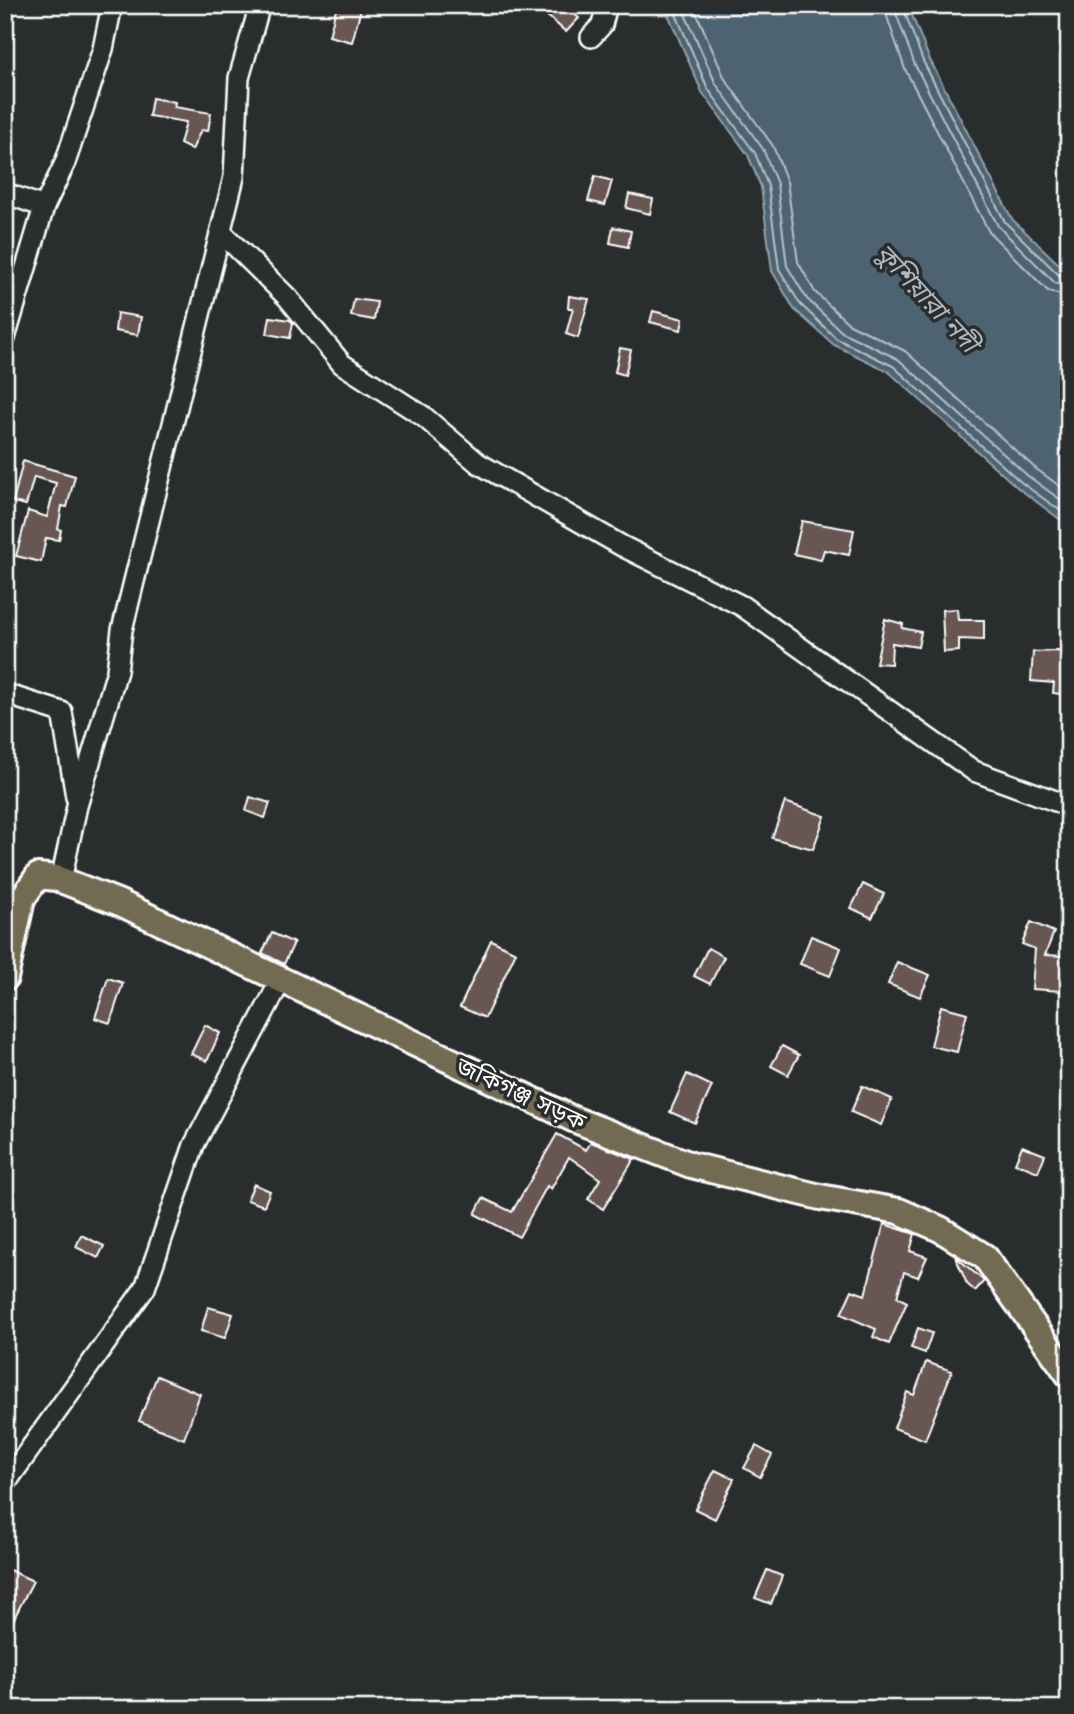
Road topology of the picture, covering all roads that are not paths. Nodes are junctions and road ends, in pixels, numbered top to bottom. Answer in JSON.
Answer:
{"nodes":[{"id":1,"x":112,"y":5,"type":"edge"},
{"id":2,"x":260,"y":5,"type":"edge"},
{"id":3,"x":607,"y":5,"type":"edge"},
{"id":4,"x":591,"y":37,"type":"dead end"},
{"id":5,"x":5,"y":193,"type":"edge"},
{"id":6,"x":44,"y":207,"type":"junction"},
{"id":7,"x":221,"y":232,"type":"junction"},
{"id":8,"x":5,"y":338,"type":"edge"},
{"id":9,"x":5,"y":694,"type":"edge"},
{"id":10,"x":1069,"y":806,"type":"edge"},
{"id":11,"x":59,"y":879,"type":"junction"},
{"id":12,"x":5,"y":978,"type":"edge"},
{"id":13,"x":281,"y":980,"type":"junction"},
{"id":14,"x":1069,"y":1375,"type":"edge"},
{"id":15,"x":5,"y":1484,"type":"edge"}],
"edges":[{"from":1,"to":6,"type":"street"},
{"from":2,"to":7,"type":"street"},
{"from":3,"to":4,"type":"street"},
{"from":5,"to":6,"type":"street"},
{"from":6,"to":8,"type":"street"},
{"from":7,"to":10,"type":"street"},
{"from":7,"to":11,"type":"street"},
{"from":9,"to":11,"type":"street"},
{"from":11,"to":12,"type":"main road"},
{"from":11,"to":13,"type":"main road","name":"জকিগঞ্জ সড়ক"},
{"from":13,"to":14,"type":"main road","name":"জকিগঞ্জ সড়ক"},
{"from":13,"to":15,"type":"street"}]}
